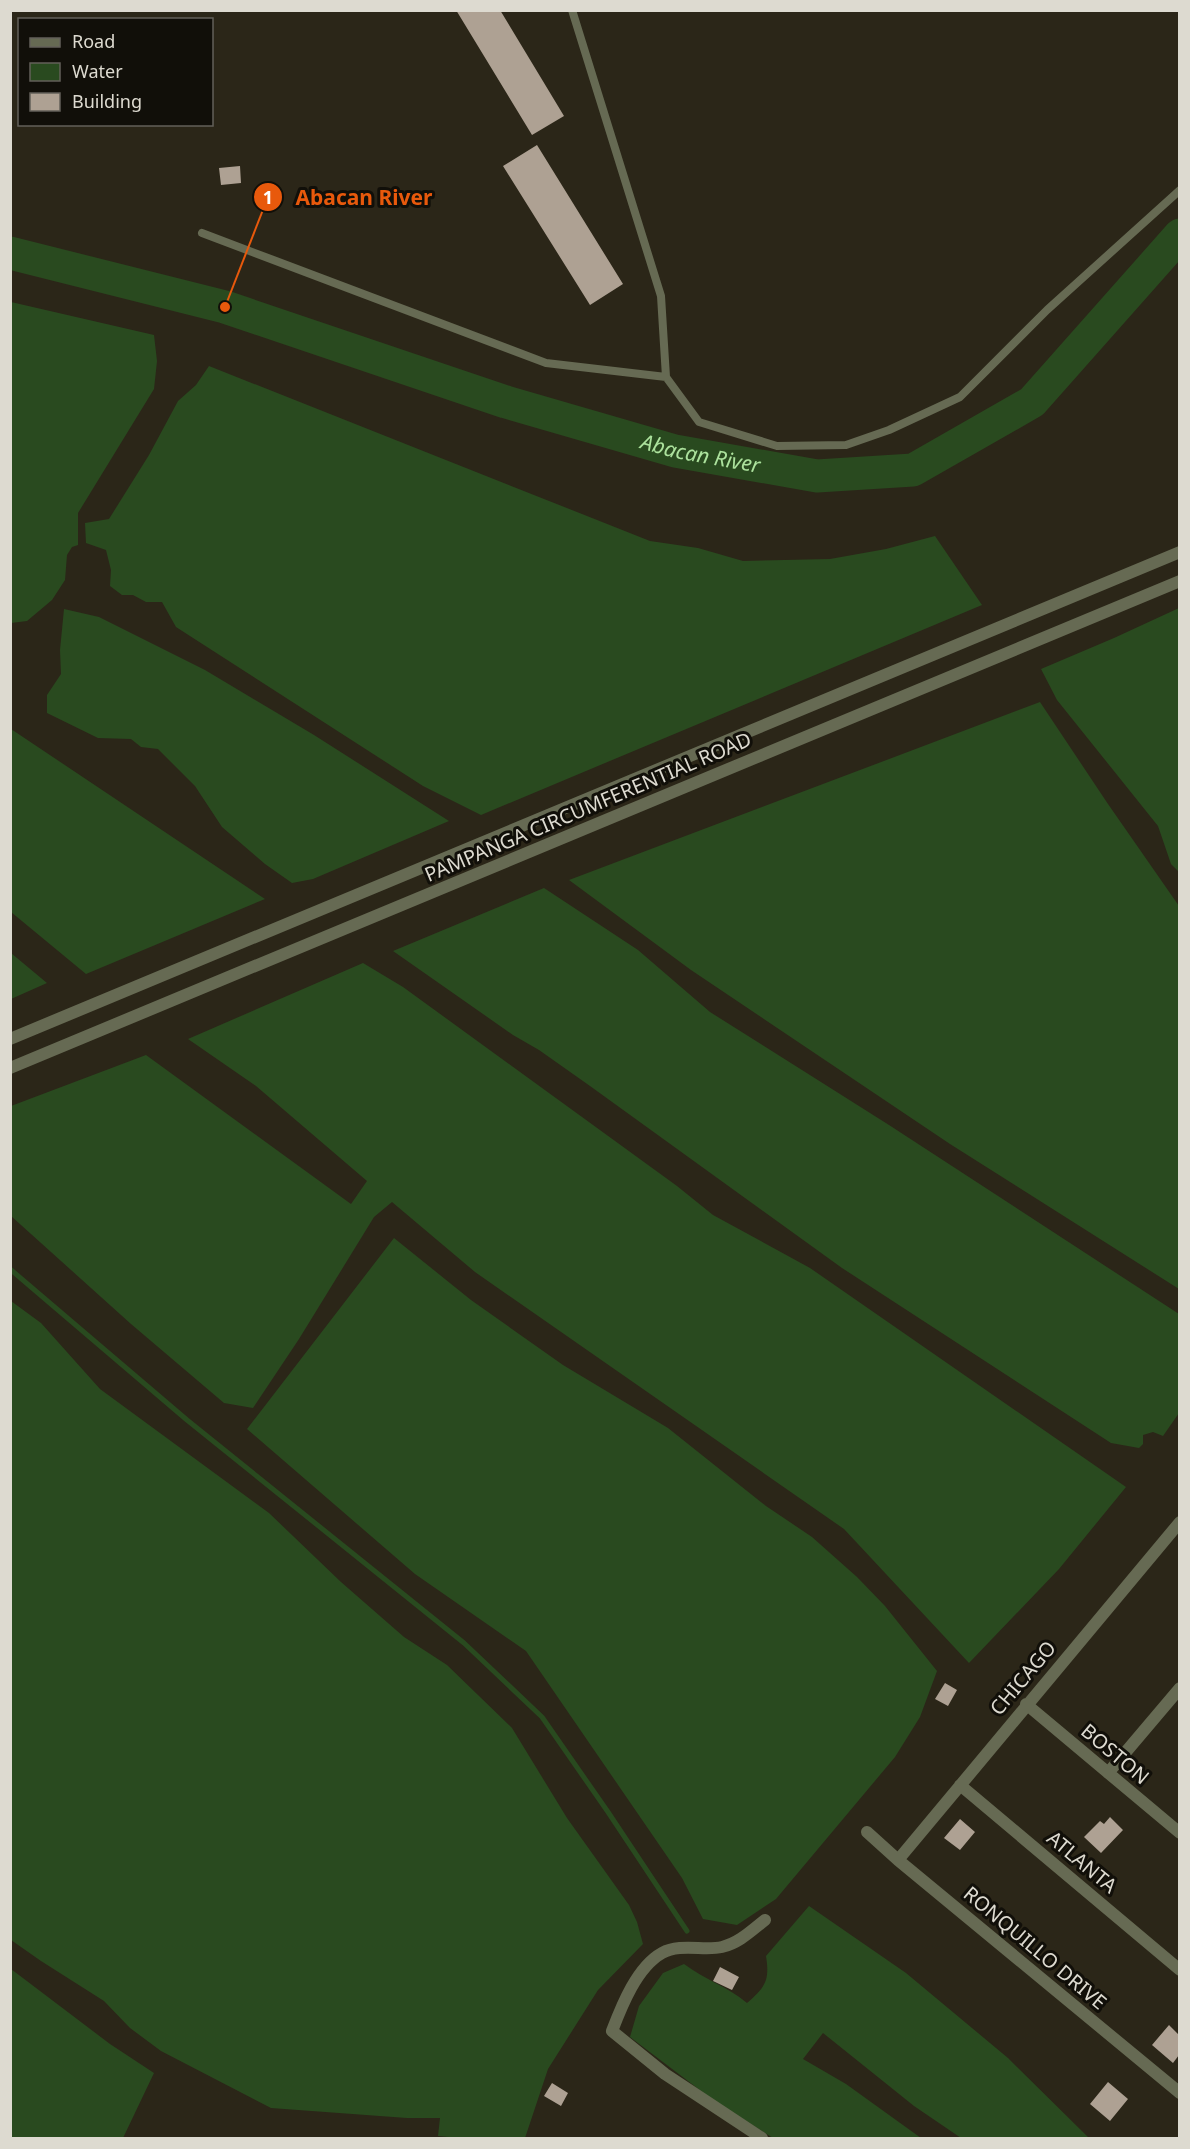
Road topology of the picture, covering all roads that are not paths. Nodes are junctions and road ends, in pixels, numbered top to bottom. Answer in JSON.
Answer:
{"nodes":[{"id":1,"x":572,"y":10,"type":"edge"},
{"id":2,"x":1179,"y":190,"type":"edge"},
{"id":3,"x":202,"y":232,"type":"dead end"},
{"id":4,"x":666,"y":377,"type":"junction"},
{"id":5,"x":1179,"y":552,"type":"edge"},
{"id":6,"x":1179,"y":582,"type":"edge"},
{"id":7,"x":10,"y":1039,"type":"edge"},
{"id":8,"x":10,"y":1068,"type":"edge"},
{"id":9,"x":1179,"y":1522,"type":"edge"},
{"id":10,"x":1179,"y":1688,"type":"edge"},
{"id":11,"x":1026,"y":1704,"type":"junction"},
{"id":12,"x":1108,"y":1773,"type":"junction"},
{"id":13,"x":960,"y":1785,"type":"junction"},
{"id":14,"x":867,"y":1832,"type":"dead end"},
{"id":15,"x":1179,"y":1833,"type":"edge"},
{"id":16,"x":898,"y":1860,"type":"junction"},
{"id":17,"x":765,"y":1920,"type":"dead end"},
{"id":18,"x":1179,"y":1970,"type":"edge"},
{"id":19,"x":1179,"y":2093,"type":"edge"},
{"id":20,"x":762,"y":2139,"type":"edge"}],
"edges":[{"from":1,"to":4,"type":"lane"},
{"from":2,"to":4,"type":"lane"},
{"from":3,"to":4,"type":"lane"},
{"from":5,"to":7,"type":"street","name":"PAMPANGA CIRCUMFERENTIAL ROAD"},
{"from":6,"to":8,"type":"street","name":"PAMPANGA CIRCUMFERENTIAL ROAD"},
{"from":9,"to":11,"type":"street","name":"CHICAGO"},
{"from":10,"to":12,"type":"street"},
{"from":11,"to":12,"type":"street","name":"BOSTON"},
{"from":11,"to":13,"type":"street","name":"CHICAGO"},
{"from":12,"to":15,"type":"street","name":"BOSTON"},
{"from":13,"to":16,"type":"street","name":"CHICAGO"},
{"from":13,"to":18,"type":"street","name":"ATLANTA"},
{"from":14,"to":16,"type":"street","name":"RONQUILLO DRIVE"},
{"from":16,"to":19,"type":"street","name":"RONQUILLO DRIVE"},
{"from":17,"to":20,"type":"street"}]}
